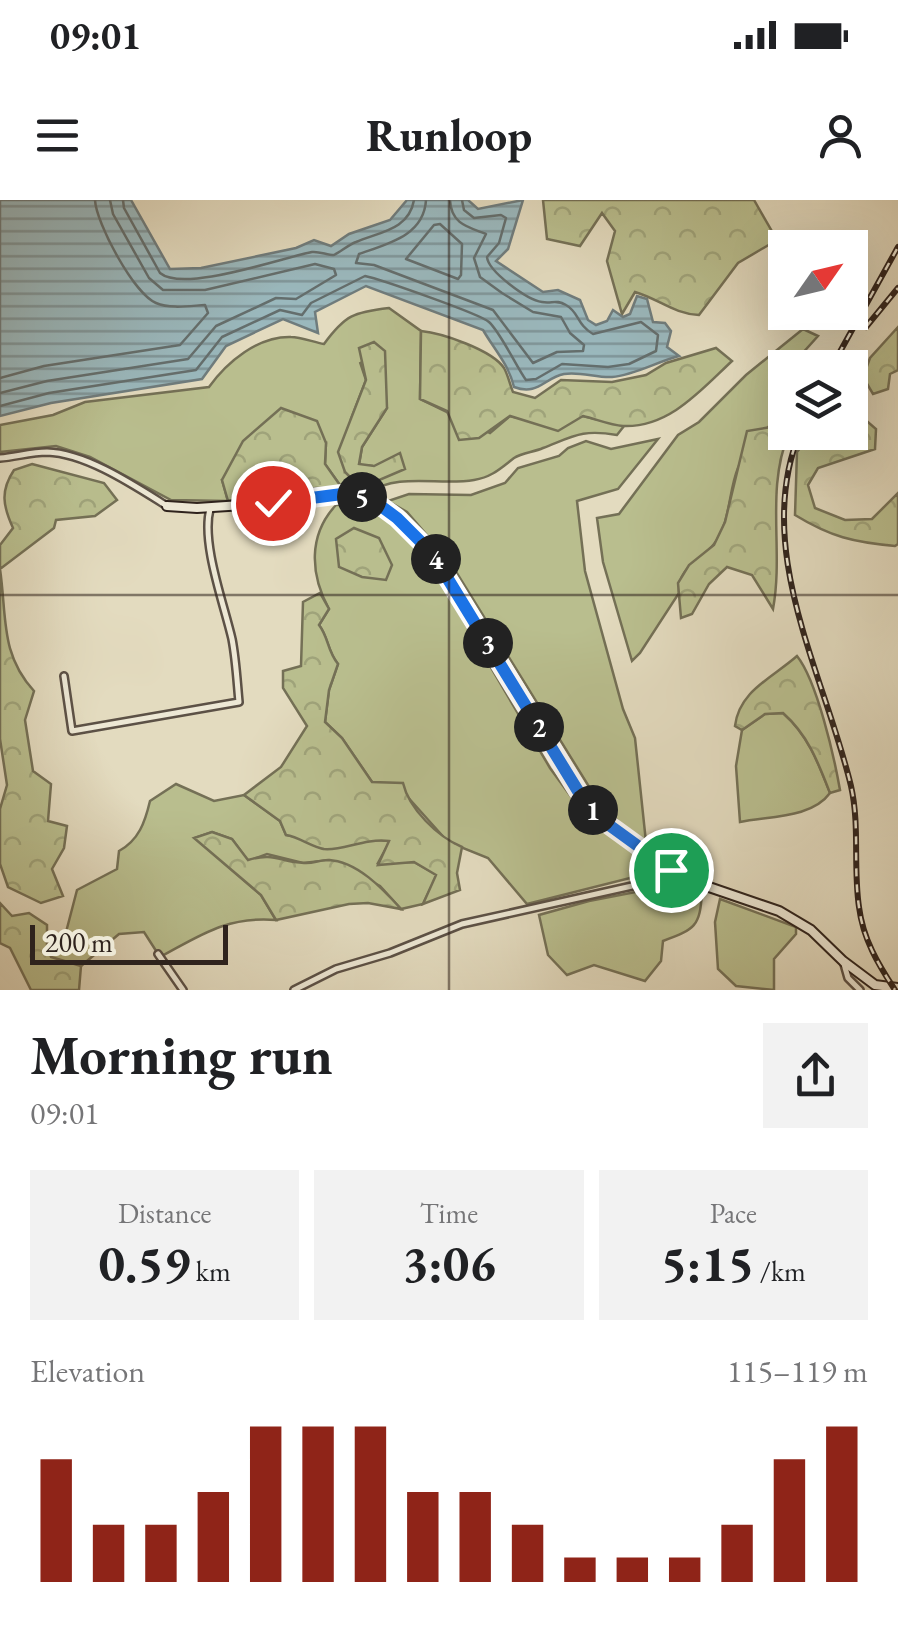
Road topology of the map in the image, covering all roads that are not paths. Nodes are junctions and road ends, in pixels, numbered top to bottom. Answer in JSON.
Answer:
{"nodes":[{"id":1,"x":0,"y":458,"type":"edge"},
{"id":2,"x":168,"y":506,"type":"joint"},
{"id":3,"x":210,"y":507,"type":"junction"},
{"id":4,"x":64,"y":676,"type":"dead end"},
{"id":5,"x":676,"y":872,"type":"junction"},
{"id":6,"x":158,"y":954,"type":"dead end"},
{"id":7,"x":843,"y":961,"type":"junction"},
{"id":8,"x":898,"y":988,"type":"edge"},
{"id":9,"x":183,"y":990,"type":"edge"},
{"id":10,"x":294,"y":990,"type":"edge"},
{"id":11,"x":860,"y":990,"type":"edge"}],
"edges":[{"from":1,"to":2,"type":"street"},
{"from":2,"to":3,"type":"street"},
{"from":3,"to":4,"type":"street"},
{"from":3,"to":5,"type":"street"},
{"from":5,"to":7,"type":"street"},
{"from":5,"to":10,"type":"street"},
{"from":6,"to":9,"type":"street"},
{"from":7,"to":8,"type":"street"},
{"from":7,"to":11,"type":"street"}]}
